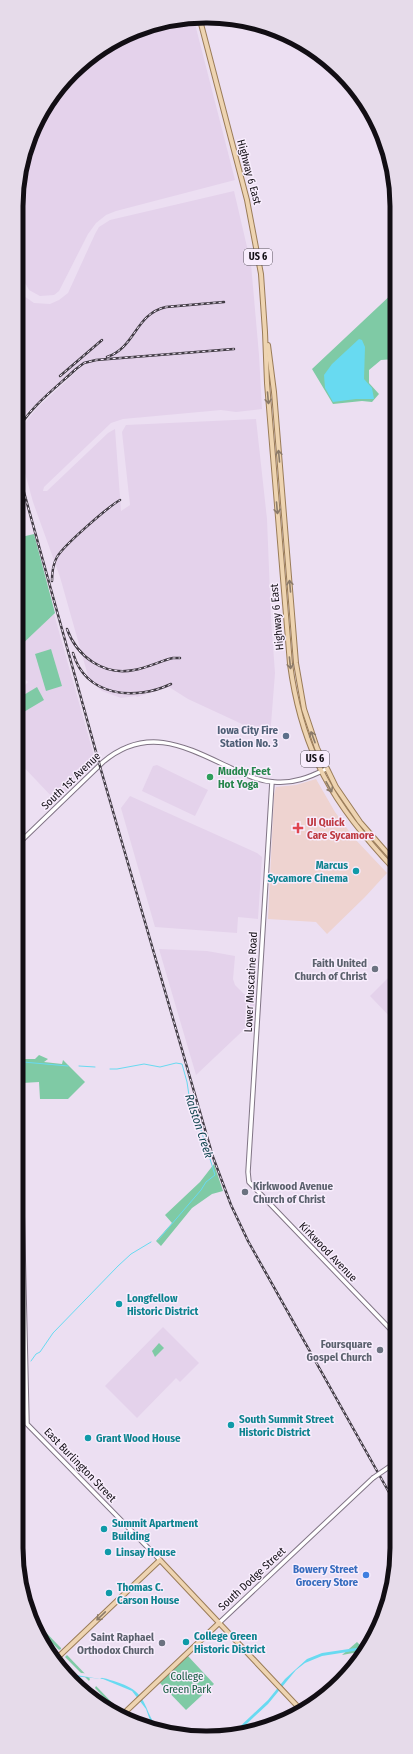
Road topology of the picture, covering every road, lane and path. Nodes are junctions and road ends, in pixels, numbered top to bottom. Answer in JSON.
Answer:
{"nodes":[{"id":1,"x":201,"y":23,"type":"edge"},
{"id":2,"x":266,"y":332,"type":"junction"},
{"id":3,"x":326,"y":769,"type":"junction"},
{"id":4,"x":321,"y":772,"type":"junction"},
{"id":5,"x":272,"y":782,"type":"junction"},
{"id":6,"x":23,"y":839,"type":"edge"},
{"id":7,"x":390,"y":857,"type":"edge"},
{"id":8,"x":390,"y":864,"type":"edge"},
{"id":9,"x":249,"y":1182,"type":"joint"},
{"id":10,"x":23,"y":1205,"type":"edge"},
{"id":11,"x":390,"y":1329,"type":"edge"},
{"id":12,"x":390,"y":1466,"type":"edge"},
{"id":13,"x":160,"y":1560,"type":"junction"},
{"id":14,"x":219,"y":1623,"type":"junction"},
{"id":15,"x":59,"y":1656,"type":"edge"},
{"id":16,"x":298,"y":1706,"type":"edge"},
{"id":17,"x":125,"y":1712,"type":"edge"}],
"edges":[{"from":1,"to":2,"type":"main road","name":"Highway 6 East","number":"US 6"},
{"from":3,"to":2,"type":"main road","name":"Highway 6 East","number":"US 6","one_way":true},
{"from":2,"to":4,"type":"main road","name":"Highway 6 East","number":"US 6","one_way":true},
{"from":3,"to":4,"type":"main road","name":"South 1st Avenue"},
{"from":3,"to":7,"type":"main road","name":"Highway 6 East","number":"US 6"},
{"from":4,"to":5,"type":"main road","name":"South 1st Avenue"},
{"from":4,"to":8,"type":"main road","name":"Highway 6 East","number":"US 6","one_way":true},
{"from":5,"to":6,"type":"main road","name":"South 1st Avenue"},
{"from":5,"to":9,"type":"main road","name":"Lower Muscatine Road"},
{"from":9,"to":11,"type":"main road","name":"Kirkwood Avenue"},
{"from":10,"to":13,"type":"main road","name":"East Burlington Street"},
{"from":12,"to":14,"type":"main road","name":"South Dodge Street","bridge":true},
{"from":13,"to":14,"type":"main road","name":"East Burlington Street"},
{"from":13,"to":15,"type":"main road","one_way":true},
{"from":14,"to":16,"type":"main road","name":"East Burlington Street"},
{"from":14,"to":17,"type":"main road","name":"South Dodge Street"}]}
